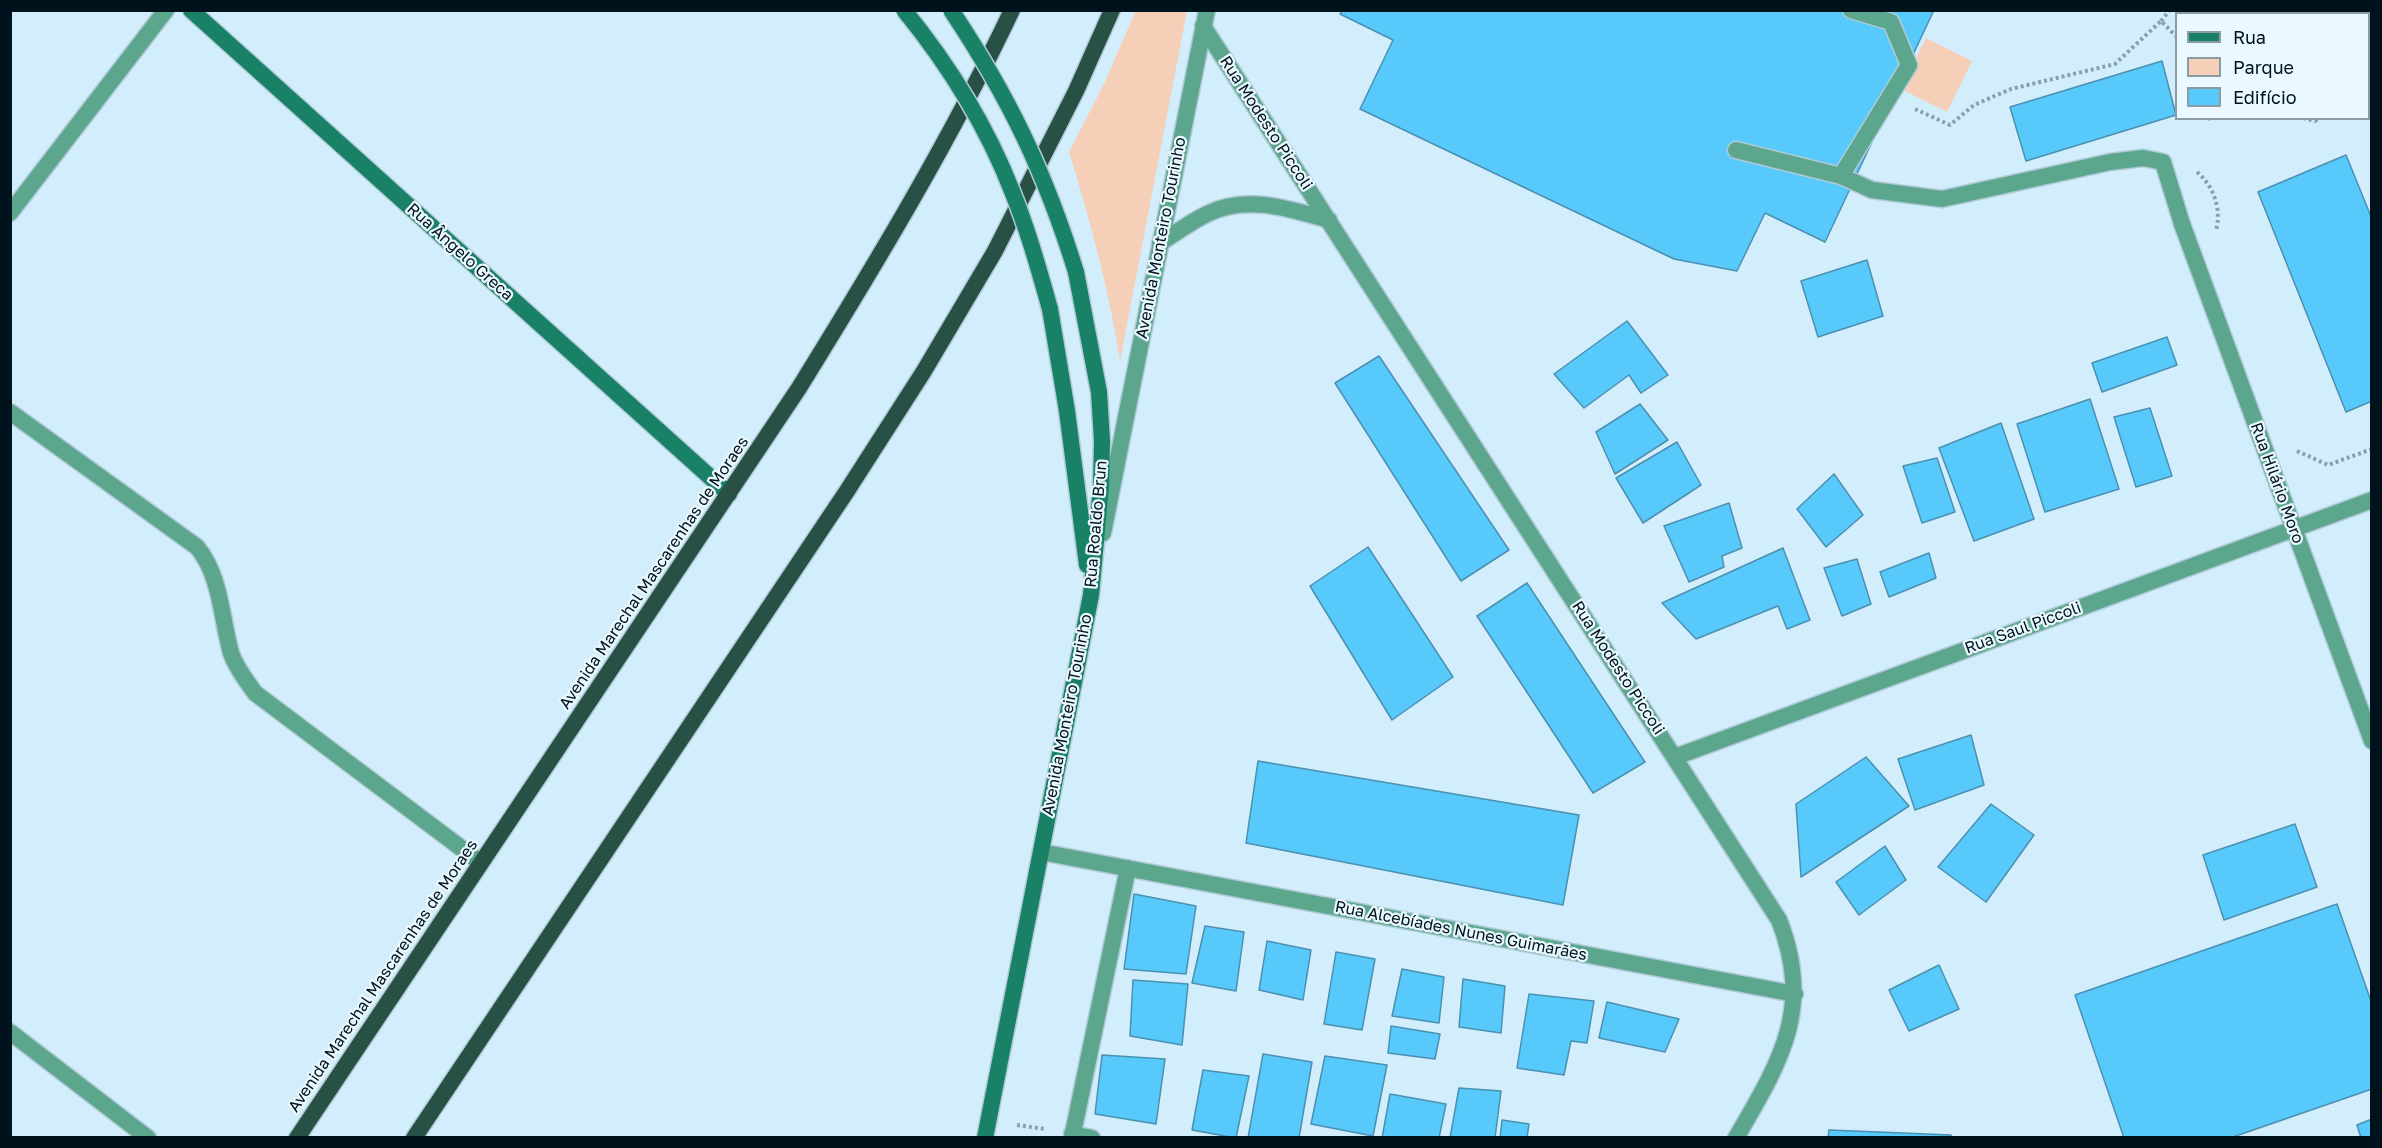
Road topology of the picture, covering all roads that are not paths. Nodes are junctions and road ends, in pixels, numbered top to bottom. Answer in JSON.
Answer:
{"nodes":[{"id":1,"x":166,"y":10,"type":"edge"},
{"id":2,"x":191,"y":10,"type":"edge"},
{"id":3,"x":904,"y":10,"type":"edge"},
{"id":4,"x":951,"y":10,"type":"edge"},
{"id":5,"x":1012,"y":10,"type":"edge"},
{"id":6,"x":1112,"y":10,"type":"edge"},
{"id":7,"x":1851,"y":10,"type":"edge"},
{"id":8,"x":1205,"y":18,"type":"edge"},
{"id":9,"x":1736,"y":150,"type":"dead end"},
{"id":10,"x":1841,"y":176,"type":"junction"},
{"id":11,"x":10,"y":213,"type":"edge"},
{"id":12,"x":1329,"y":220,"type":"junction"},
{"id":13,"x":1160,"y":243,"type":"junction"},
{"id":14,"x":10,"y":412,"type":"edge"},
{"id":15,"x":729,"y":494,"type":"junction"},
{"id":16,"x":2372,"y":500,"type":"edge"},
{"id":17,"x":2293,"y":528,"type":"junction"},
{"id":18,"x":1091,"y":596,"type":"junction"},
{"id":19,"x":2372,"y":741,"type":"edge"},
{"id":20,"x":1675,"y":757,"type":"junction"},
{"id":21,"x":1041,"y":852,"type":"junction"},
{"id":22,"x":481,"y":863,"type":"junction"},
{"id":23,"x":1128,"y":868,"type":"junction"},
{"id":24,"x":1795,"y":994,"type":"junction"},
{"id":25,"x":10,"y":1032,"type":"edge"},
{"id":26,"x":1072,"y":1136,"type":"edge"},
{"id":27,"x":148,"y":1137,"type":"edge"},
{"id":28,"x":297,"y":1137,"type":"edge"},
{"id":29,"x":414,"y":1137,"type":"edge"},
{"id":30,"x":985,"y":1137,"type":"edge"},
{"id":31,"x":1092,"y":1137,"type":"edge"},
{"id":32,"x":1736,"y":1137,"type":"edge"}],
"edges":[{"from":1,"to":11,"type":"street"},
{"from":2,"to":15,"type":"main road","name":"Rua Ângelo Greca"},
{"from":3,"to":18,"type":"main road","name":"Rua Roaldo Brun","bridge":true},
{"from":4,"to":18,"type":"main road","name":"Rua Roaldo Brun","bridge":true},
{"from":5,"to":15,"type":"highway","name":"Avenida Marechal Mascarenhas de Moraes"},
{"from":6,"to":29,"type":"highway"},
{"from":7,"to":10,"type":"street"},
{"from":8,"to":12,"type":"street","name":"Rua Modesto Piccoli"},
{"from":8,"to":13,"type":"street","name":"Avenida Monteiro Tourinho"},
{"from":9,"to":10,"type":"street"},
{"from":10,"to":17,"type":"street","name":"Rua Hilário Moro"},
{"from":12,"to":13,"type":"street","name":"Rua Modesto Piccoli"},
{"from":12,"to":20,"type":"street","name":"Rua Modesto Piccoli"},
{"from":13,"to":18,"type":"street","name":"Avenida Monteiro Tourinho"},
{"from":14,"to":22,"type":"street"},
{"from":15,"to":22,"type":"highway","name":"Avenida Marechal Mascarenhas de Moraes"},
{"from":16,"to":17,"type":"street","name":"Rua Saul Piccoli"},
{"from":17,"to":19,"type":"street","name":"Rua Hilário Moro"},
{"from":17,"to":20,"type":"street","name":"Rua Saul Piccoli"},
{"from":18,"to":21,"type":"main road","name":"Avenida Monteiro Tourinho"},
{"from":20,"to":24,"type":"street","name":"Rua Modesto Piccoli"},
{"from":21,"to":23,"type":"street","name":"Rua Alcebíades Nunes Guimarães"},
{"from":21,"to":30,"type":"main road","name":"Avenida Monteiro Tourinho"},
{"from":22,"to":28,"type":"highway","name":"Avenida Marechal Mascarenhas de Moraes"},
{"from":23,"to":24,"type":"street","name":"Rua Alcebíades Nunes Guimarães"},
{"from":23,"to":26,"type":"street"},
{"from":24,"to":32,"type":"street","name":"Rua Modesto Piccoli"},
{"from":25,"to":27,"type":"street"},
{"from":26,"to":31,"type":"street"}]}
